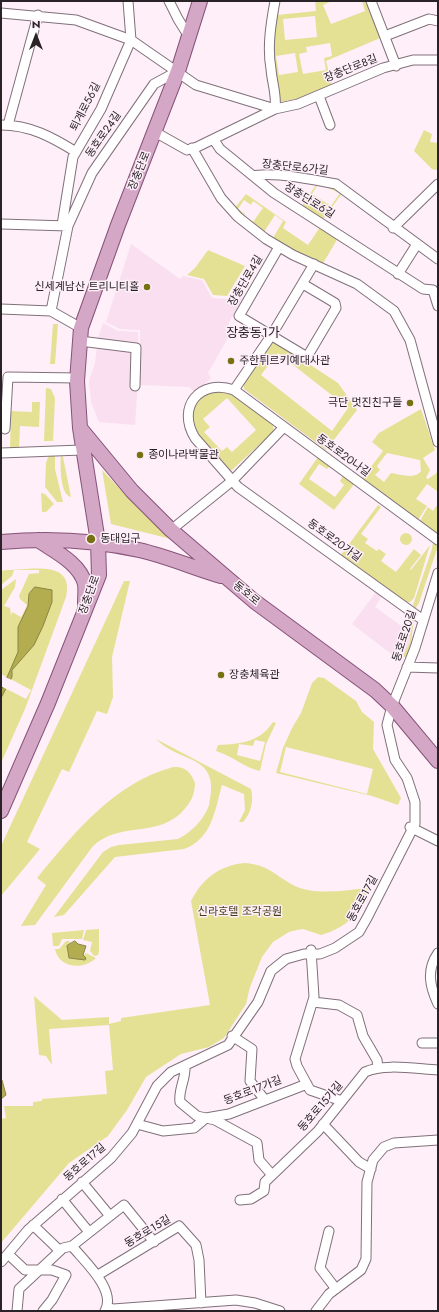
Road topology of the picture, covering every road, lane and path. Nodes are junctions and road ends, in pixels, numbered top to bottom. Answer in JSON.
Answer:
{"nodes":[{"id":1,"x":128,"y":1,"type":"edge"},
{"id":2,"x":169,"y":1,"type":"edge"},
{"id":3,"x":200,"y":1,"type":"edge"},
{"id":4,"x":275,"y":1,"type":"edge"},
{"id":5,"x":371,"y":1,"type":"edge"},
{"id":6,"x":1,"y":13,"type":"edge"},
{"id":7,"x":38,"y":16,"type":"junction"},
{"id":8,"x":438,"y":21,"type":"edge"},
{"id":9,"x":188,"y":35,"type":"junction"},
{"id":10,"x":385,"y":36,"type":"junction"},
{"id":11,"x":131,"y":40,"type":"junction"},
{"id":12,"x":438,"y":60,"type":"edge"},
{"id":13,"x":396,"y":66,"type":"junction"},
{"id":14,"x":178,"y":71,"type":"junction"},
{"id":15,"x":319,"y":96,"type":"junction"},
{"id":16,"x":275,"y":109,"type":"junction"},
{"id":17,"x":330,"y":124,"type":"dead end"},
{"id":18,"x":4,"y":125,"type":"edge"},
{"id":19,"x":155,"y":132,"type":"junction"},
{"id":20,"x":214,"y":140,"type":"junction"},
{"id":21,"x":192,"y":148,"type":"junction"},
{"id":22,"x":76,"y":152,"type":"junction"},
{"id":23,"x":253,"y":176,"type":"junction"},
{"id":24,"x":438,"y":184,"type":"edge"},
{"id":25,"x":430,"y":190,"type":"junction"},
{"id":26,"x":438,"y":197,"type":"edge"},
{"id":27,"x":1,"y":224,"type":"edge"},
{"id":28,"x":65,"y":226,"type":"junction"},
{"id":29,"x":393,"y":228,"type":"junction"},
{"id":30,"x":417,"y":244,"type":"junction"},
{"id":31,"x":279,"y":247,"type":"junction"},
{"id":32,"x":438,"y":259,"type":"edge"},
{"id":33,"x":314,"y":264,"type":"junction"},
{"id":34,"x":398,"y":274,"type":"junction"},
{"id":35,"x":303,"y":284,"type":"junction"},
{"id":36,"x":438,"y":306,"type":"edge"},
{"id":37,"x":1,"y":309,"type":"edge"},
{"id":38,"x":51,"y":311,"type":"junction"},
{"id":39,"x":81,"y":335,"type":"junction"},
{"id":40,"x":271,"y":336,"type":"junction"},
{"id":41,"x":78,"y":378,"type":"junction"},
{"id":42,"x":135,"y":386,"type":"dead end"},
{"id":43,"x":213,"y":387,"type":"joint"},
{"id":44,"x":234,"y":390,"type":"junction"},
{"id":45,"x":284,"y":427,"type":"junction"},
{"id":46,"x":80,"y":428,"type":"junction"},
{"id":47,"x":5,"y":429,"type":"dead end"},
{"id":48,"x":438,"y":442,"type":"edge"},
{"id":49,"x":82,"y":450,"type":"junction"},
{"id":50,"x":1,"y":453,"type":"edge"},
{"id":51,"x":232,"y":481,"type":"junction"},
{"id":52,"x":171,"y":530,"type":"junction"},
{"id":53,"x":34,"y":539,"type":"junction"},
{"id":54,"x":438,"y":540,"type":"edge"},
{"id":55,"x":1,"y":542,"type":"edge"},
{"id":56,"x":98,"y":542,"type":"junction"},
{"id":57,"x":438,"y":573,"type":"edge"},
{"id":58,"x":227,"y":578,"type":"junction"},
{"id":59,"x":85,"y":611,"type":"junction"},
{"id":60,"x":423,"y":620,"type":"junction"},
{"id":61,"x":408,"y":667,"type":"junction"},
{"id":62,"x":438,"y":668,"type":"edge"},
{"id":63,"x":392,"y":706,"type":"junction"},
{"id":64,"x":438,"y":761,"type":"edge"},
{"id":65,"x":1,"y":812,"type":"edge"},
{"id":66,"x":412,"y":828,"type":"junction"},
{"id":67,"x":438,"y":840,"type":"edge"},
{"id":68,"x":311,"y":951,"type":"junction"},
{"id":69,"x":438,"y":953,"type":"edge"},
{"id":70,"x":313,"y":1002,"type":"junction"},
{"id":71,"x":438,"y":1004,"type":"edge"},
{"id":72,"x":233,"y":1036,"type":"junction"},
{"id":73,"x":422,"y":1043,"type":"dead end"},
{"id":74,"x":438,"y":1043,"type":"edge"},
{"id":75,"x":185,"y":1066,"type":"junction"},
{"id":76,"x":378,"y":1068,"type":"junction"},
{"id":77,"x":438,"y":1070,"type":"edge"},
{"id":78,"x":307,"y":1084,"type":"junction"},
{"id":79,"x":265,"y":1100,"type":"junction"},
{"id":80,"x":342,"y":1101,"type":"junction"},
{"id":81,"x":206,"y":1118,"type":"junction"},
{"id":82,"x":137,"y":1124,"type":"junction"},
{"id":83,"x":323,"y":1124,"type":"junction"},
{"id":84,"x":438,"y":1140,"type":"edge"},
{"id":85,"x":371,"y":1169,"type":"junction"},
{"id":86,"x":272,"y":1175,"type":"junction"},
{"id":87,"x":82,"y":1182,"type":"junction"},
{"id":88,"x":62,"y":1200,"type":"junction"},
{"id":89,"x":240,"y":1200,"type":"dead end"},
{"id":90,"x":110,"y":1216,"type":"junction"},
{"id":91,"x":33,"y":1225,"type":"junction"},
{"id":92,"x":329,"y":1231,"type":"dead end"},
{"id":93,"x":89,"y":1232,"type":"junction"},
{"id":94,"x":154,"y":1242,"type":"junction"},
{"id":95,"x":72,"y":1246,"type":"junction"},
{"id":96,"x":60,"y":1251,"type":"junction"},
{"id":97,"x":8,"y":1254,"type":"junction"},
{"id":98,"x":1,"y":1262,"type":"edge"},
{"id":99,"x":40,"y":1270,"type":"junction"},
{"id":100,"x":98,"y":1275,"type":"junction"},
{"id":101,"x":336,"y":1289,"type":"junction"},
{"id":102,"x":228,"y":1301,"type":"junction"},
{"id":103,"x":202,"y":1303,"type":"junction"},
{"id":104,"x":106,"y":1309,"type":"edge"},
{"id":105,"x":17,"y":1311,"type":"edge"},
{"id":106,"x":43,"y":1311,"type":"edge"},
{"id":107,"x":225,"y":1311,"type":"edge"},
{"id":108,"x":280,"y":1311,"type":"edge"},
{"id":109,"x":316,"y":1311,"type":"edge"}],
"edges":[{"from":1,"to":11,"type":"street","name":"퇴계로56길"},
{"from":2,"to":9,"type":"street"},
{"from":3,"to":9,"type":"main road","name":"장충단로"},
{"from":4,"to":16,"type":"street"},
{"from":5,"to":10,"type":"street"},
{"from":6,"to":7,"type":"street","name":"장충단로8길"},
{"from":7,"to":11,"type":"street","name":"장충단로8길"},
{"from":7,"to":18,"type":"street"},
{"from":8,"to":10,"type":"street"},
{"from":9,"to":14,"type":"main road","name":"장충단로"},
{"from":10,"to":13,"type":"street"},
{"from":11,"to":14,"type":"street","name":"장충단로8길"},
{"from":11,"to":22,"type":"street","name":"퇴계로56길"},
{"from":12,"to":13,"type":"street","name":"장충단로8길"},
{"from":13,"to":15,"type":"street","name":"장충단로8길"},
{"from":14,"to":16,"type":"street","name":"장충단로8길"},
{"from":14,"to":19,"type":"main road","name":"장충단로"},
{"from":14,"to":28,"type":"street","name":"동호로24길"},
{"from":15,"to":16,"type":"street","name":"장충단로8길"},
{"from":15,"to":17,"type":"street"},
{"from":16,"to":20,"type":"street","name":"장충단로8길"},
{"from":18,"to":22,"type":"street"},
{"from":19,"to":21,"type":"street"},
{"from":19,"to":39,"type":"main road","name":"장충단로"},
{"from":20,"to":21,"type":"street","name":"장충단로8길"},
{"from":20,"to":23,"type":"street","name":"장충단로6길"},
{"from":21,"to":31,"type":"street"},
{"from":22,"to":28,"type":"street","name":"퇴계로56길"},
{"from":23,"to":29,"type":"street","name":"장충단로6가길"},
{"from":23,"to":34,"type":"street","name":"장충단로6길"},
{"from":24,"to":25,"type":"street"},
{"from":25,"to":26,"type":"street"},
{"from":25,"to":29,"type":"street"},
{"from":27,"to":28,"type":"street"},
{"from":28,"to":38,"type":"street","name":"동호로24길"},
{"from":29,"to":30,"type":"street","name":"장충단로6가길"},
{"from":30,"to":32,"type":"street","name":"장충단로6가길"},
{"from":30,"to":34,"type":"street"},
{"from":31,"to":33,"type":"street"},
{"from":31,"to":40,"type":"street","name":"장충단로4길"},
{"from":33,"to":35,"type":"street"},
{"from":33,"to":48,"type":"street"},
{"from":34,"to":36,"type":"street","name":"장충단로6길"},
{"from":35,"to":40,"type":"street"},
{"from":35,"to":40,"type":"street","name":"장충단로4길"},
{"from":37,"to":38,"type":"street"},
{"from":38,"to":39,"type":"street"},
{"from":39,"to":41,"type":"main road","name":"장충단로"},
{"from":39,"to":42,"type":"street"},
{"from":40,"to":44,"type":"street"},
{"from":41,"to":46,"type":"main road","name":"장충단로"},
{"from":41,"to":47,"type":"street"},
{"from":43,"to":44,"type":"street","name":"동호로20나길"},
{"from":43,"to":51,"type":"street","name":"동호로20가길"},
{"from":44,"to":45,"type":"street","name":"동호로20나길"},
{"from":45,"to":51,"type":"street"},
{"from":45,"to":54,"type":"street","name":"동호로20나길"},
{"from":46,"to":49,"type":"main road","name":"장충단로"},
{"from":46,"to":52,"type":"main road"},
{"from":49,"to":50,"type":"street"},
{"from":49,"to":56,"type":"main road","name":"장충단로"},
{"from":51,"to":52,"type":"street"},
{"from":51,"to":60,"type":"street","name":"동호로20가길"},
{"from":52,"to":58,"type":"main road"},
{"from":53,"to":55,"type":"main road","name":"동호로"},
{"from":53,"to":56,"type":"main road","name":"동호로"},
{"from":53,"to":59,"type":"main road"},
{"from":56,"to":58,"type":"main road","name":"동호로"},
{"from":56,"to":59,"type":"main road","name":"장충단로"},
{"from":57,"to":60,"type":"street","name":"동호로20길"},
{"from":58,"to":63,"type":"main road","name":"동호로"},
{"from":59,"to":65,"type":"main road","name":"장충단로"},
{"from":60,"to":61,"type":"street","name":"동호로20길"},
{"from":61,"to":62,"type":"street"},
{"from":61,"to":63,"type":"street","name":"동호로20길"},
{"from":63,"to":64,"type":"main road","name":"동호로"},
{"from":63,"to":66,"type":"street","name":"동호로17길"},
{"from":66,"to":67,"type":"street"},
{"from":66,"to":68,"type":"street","name":"동호로17길"},
{"from":68,"to":70,"type":"street"},
{"from":68,"to":72,"type":"street","name":"동호로17길"},
{"from":69,"to":71,"type":"street"},
{"from":70,"to":76,"type":"street"},
{"from":70,"to":78,"type":"street"},
{"from":72,"to":75,"type":"street","name":"동호로17길"},
{"from":72,"to":79,"type":"street"},
{"from":73,"to":74,"type":"street"},
{"from":75,"to":81,"type":"street"},
{"from":75,"to":82,"type":"street","name":"동호로17길"},
{"from":76,"to":77,"type":"street","name":"동호로15가길"},
{"from":76,"to":80,"type":"street","name":"동호로15가길"},
{"from":78,"to":79,"type":"street","name":"동호로17가길"},
{"from":78,"to":80,"type":"street"},
{"from":79,"to":81,"type":"street","name":"동호로17가길"},
{"from":80,"to":83,"type":"street","name":"동호로15가길"},
{"from":81,"to":82,"type":"street"},
{"from":81,"to":86,"type":"street"},
{"from":82,"to":87,"type":"street","name":"동호로17길"},
{"from":83,"to":85,"type":"street"},
{"from":83,"to":86,"type":"street","name":"동호로15가길"},
{"from":84,"to":85,"type":"street"},
{"from":85,"to":101,"type":"street"},
{"from":86,"to":89,"type":"street","name":"동호로15가길"},
{"from":87,"to":88,"type":"street","name":"동호로17길"},
{"from":87,"to":90,"type":"street"},
{"from":88,"to":91,"type":"street","name":"동호로17길"},
{"from":88,"to":93,"type":"street"},
{"from":90,"to":93,"type":"street"},
{"from":90,"to":94,"type":"street"},
{"from":91,"to":96,"type":"street"},
{"from":91,"to":97,"type":"street","name":"동호로17길"},
{"from":92,"to":101,"type":"street"},
{"from":93,"to":95,"type":"street"},
{"from":94,"to":100,"type":"street","name":"동호로15길"},
{"from":94,"to":103,"type":"street","name":"동호로15길"},
{"from":95,"to":96,"type":"street"},
{"from":95,"to":100,"type":"street"},
{"from":96,"to":99,"type":"street"},
{"from":97,"to":98,"type":"street","name":"동호로17길"},
{"from":97,"to":99,"type":"street"},
{"from":99,"to":105,"type":"street"},
{"from":99,"to":106,"type":"street"},
{"from":100,"to":104,"type":"street"},
{"from":101,"to":109,"type":"street"},
{"from":102,"to":103,"type":"street"},
{"from":102,"to":107,"type":"street"},
{"from":102,"to":108,"type":"street"},
{"from":103,"to":104,"type":"street"}]}
